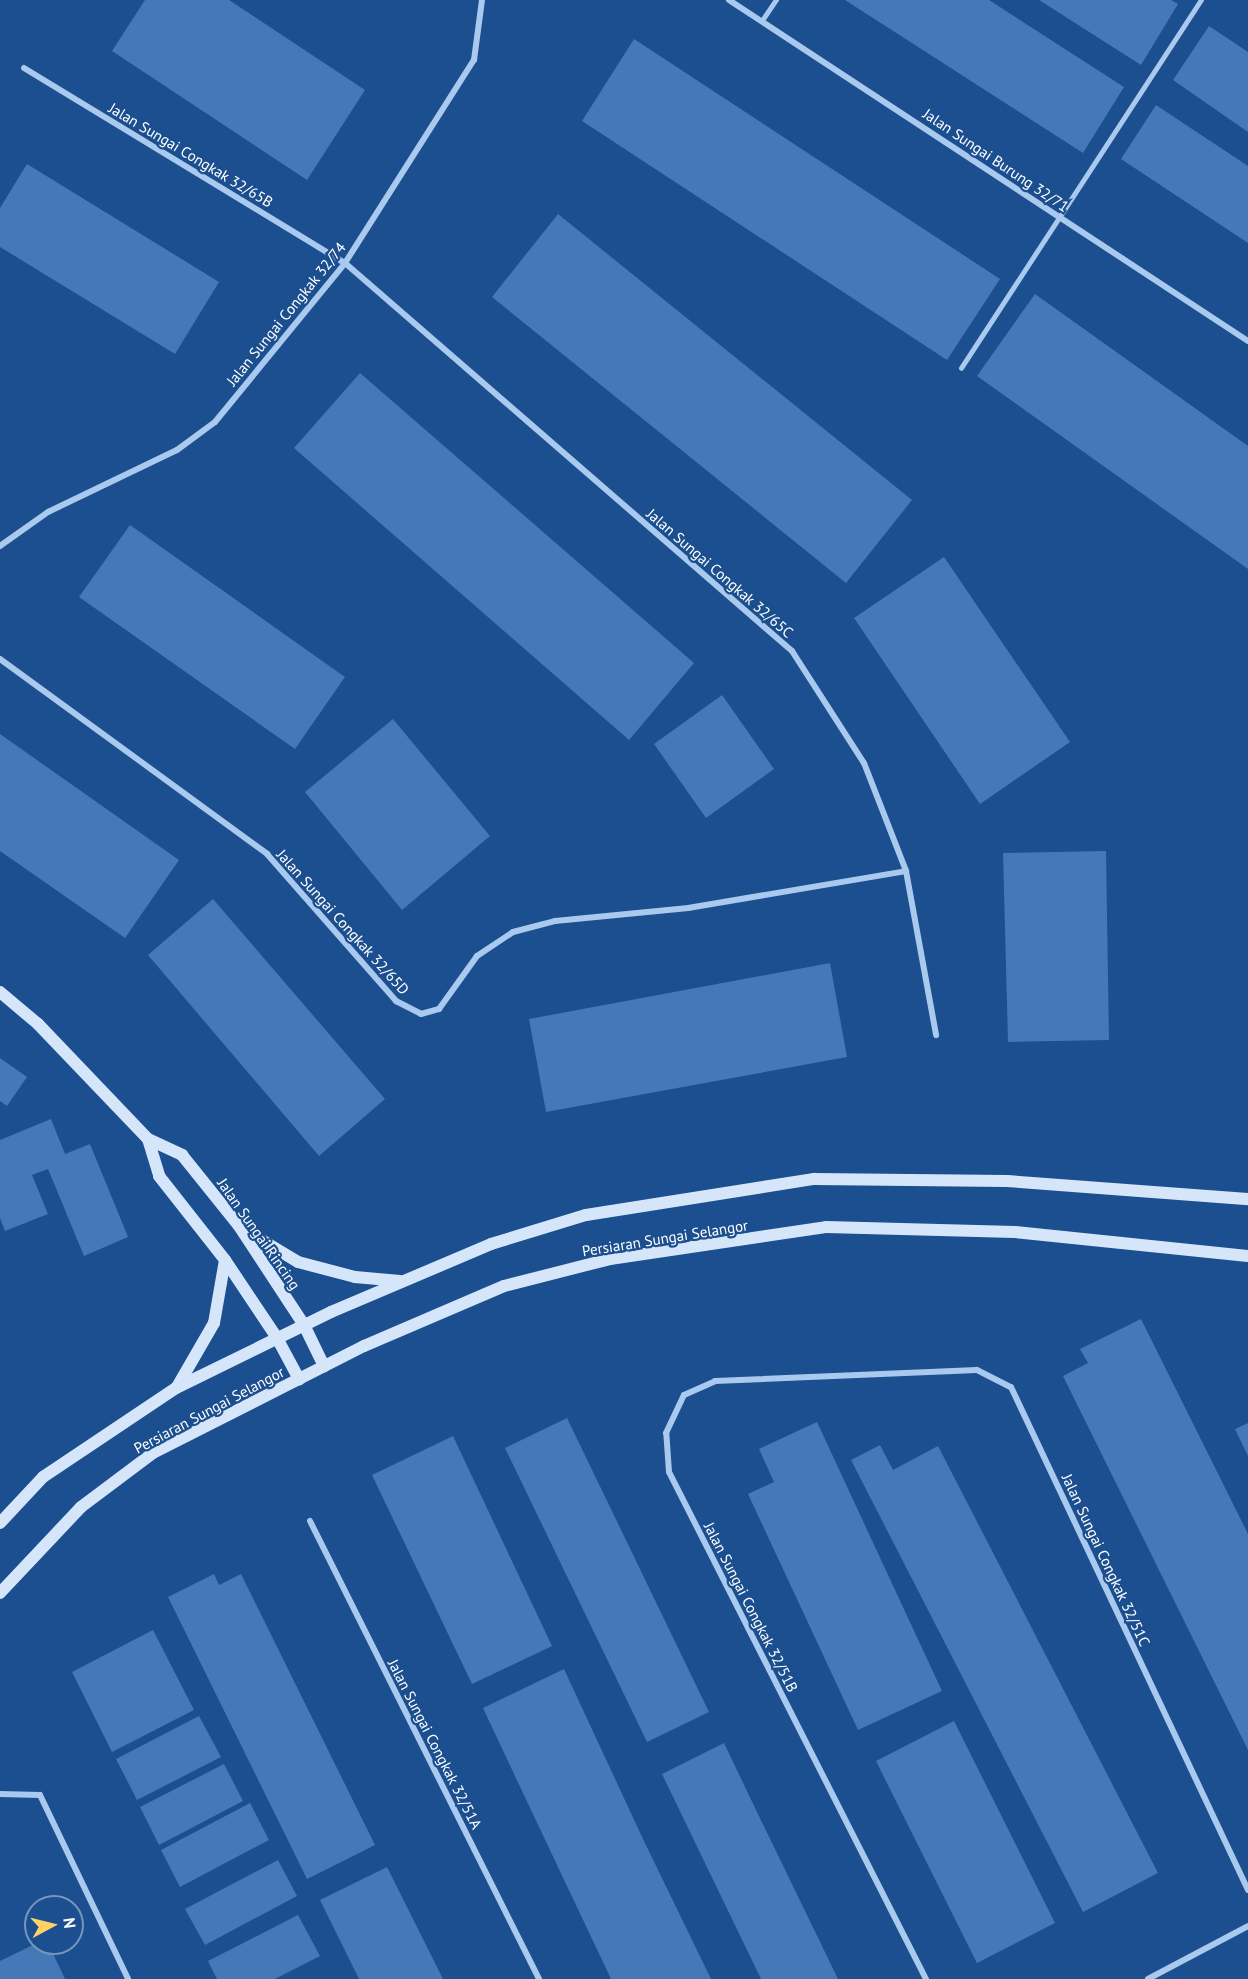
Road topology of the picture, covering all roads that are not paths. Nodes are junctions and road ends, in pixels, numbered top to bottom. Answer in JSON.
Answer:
{"nodes":[{"id":1,"x":482,"y":0,"type":"edge"},
{"id":2,"x":729,"y":0,"type":"edge"},
{"id":3,"x":776,"y":0,"type":"edge"},
{"id":4,"x":1201,"y":0,"type":"edge"},
{"id":5,"x":763,"y":19,"type":"junction"},
{"id":6,"x":24,"y":68,"type":"dead end"},
{"id":7,"x":1060,"y":218,"type":"junction"},
{"id":8,"x":345,"y":263,"type":"junction"},
{"id":9,"x":1248,"y":341,"type":"edge"},
{"id":10,"x":960,"y":368,"type":"dead end"},
{"id":11,"x":0,"y":546,"type":"edge"},
{"id":12,"x":0,"y":659,"type":"edge"},
{"id":13,"x":906,"y":871,"type":"junction"},
{"id":14,"x":0,"y":992,"type":"edge"},
{"id":15,"x":936,"y":1035,"type":"dead end"},
{"id":16,"x":148,"y":1139,"type":"junction"},
{"id":17,"x":1248,"y":1199,"type":"edge"},
{"id":18,"x":239,"y":1226,"type":"junction"},
{"id":19,"x":1248,"y":1256,"type":"edge"},
{"id":20,"x":225,"y":1260,"type":"junction"},
{"id":21,"x":403,"y":1281,"type":"junction"},
{"id":22,"x":304,"y":1325,"type":"junction"},
{"id":23,"x":278,"y":1338,"type":"junction"},
{"id":24,"x":324,"y":1366,"type":"junction"},
{"id":25,"x":852,"y":1376,"type":"joint"},
{"id":26,"x":299,"y":1379,"type":"junction"},
{"id":27,"x":176,"y":1388,"type":"junction"},
{"id":28,"x":310,"y":1521,"type":"dead end"},
{"id":29,"x":0,"y":1523,"type":"edge"},
{"id":30,"x":0,"y":1593,"type":"edge"},
{"id":31,"x":0,"y":1794,"type":"edge"},
{"id":32,"x":1248,"y":1890,"type":"edge"},
{"id":33,"x":1248,"y":1926,"type":"edge"},
{"id":34,"x":128,"y":1979,"type":"edge"},
{"id":35,"x":539,"y":1979,"type":"edge"},
{"id":36,"x":926,"y":1979,"type":"edge"},
{"id":37,"x":1148,"y":1979,"type":"edge"}],
"edges":[{"from":1,"to":8,"type":"street","name":"Jalan Sungai Congkak 32/74"},
{"from":2,"to":5,"type":"street","name":"Jalan Sungai Burung 32/71"},
{"from":3,"to":5,"type":"lane"},
{"from":4,"to":7,"type":"lane"},
{"from":5,"to":7,"type":"street","name":"Jalan Sungai Burung 32/71"},
{"from":6,"to":8,"type":"street","name":"Jalan Sungai Congkak 32/65B"},
{"from":7,"to":9,"type":"street","name":"Jalan Sungai Burung 32/71"},
{"from":7,"to":10,"type":"lane"},
{"from":8,"to":11,"type":"street","name":"Jalan Sungai Congkak 32/74"},
{"from":8,"to":13,"type":"street","name":"Jalan Sungai Congkak 32/65C"},
{"from":12,"to":13,"type":"street","name":"Jalan Sungai Congkak 32/65D"},
{"from":13,"to":15,"type":"street","name":"Jalan Sungai Congkak 32/65C"},
{"from":14,"to":16,"type":"main road","name":"Jalan Sungai Rincing"},
{"from":16,"to":18,"type":"main road","name":"Jalan Sungai Rincing"},
{"from":16,"to":20,"type":"main road","name":"Jalan Sungai Rincing"},
{"from":17,"to":21,"type":"main road","name":"Persiaran Sungai Selangor"},
{"from":18,"to":21,"type":"main road"},
{"from":18,"to":22,"type":"main road","name":"Jalan Sungai Rincing"},
{"from":19,"to":24,"type":"main road","name":"Persiaran Sungai Selangor"},
{"from":20,"to":23,"type":"main road","name":"Jalan Sungai Rincing"},
{"from":20,"to":27,"type":"main road"},
{"from":21,"to":22,"type":"main road","name":"Persiaran Sungai Selangor"},
{"from":22,"to":23,"type":"main road","name":"Persiaran Sungai Selangor"},
{"from":22,"to":24,"type":"main road","name":"Jalan Sungai Rincing"},
{"from":23,"to":26,"type":"main road","name":"Jalan Sungai Rincing"},
{"from":23,"to":27,"type":"main road","name":"Persiaran Sungai Selangor"},
{"from":24,"to":26,"type":"main road","name":"Persiaran Sungai Selangor"},
{"from":25,"to":32,"type":"street","name":"Jalan Sungai Congkak 32/51C"},
{"from":25,"to":36,"type":"street","name":"Jalan Sungai Congkak 32/51B"},
{"from":26,"to":30,"type":"main road","name":"Persiaran Sungai Selangor"},
{"from":27,"to":29,"type":"main road","name":"Persiaran Sungai Selangor"},
{"from":28,"to":35,"type":"street","name":"Jalan Sungai Congkak 32/51A"},
{"from":31,"to":34,"type":"street"},
{"from":33,"to":37,"type":"street"}]}
